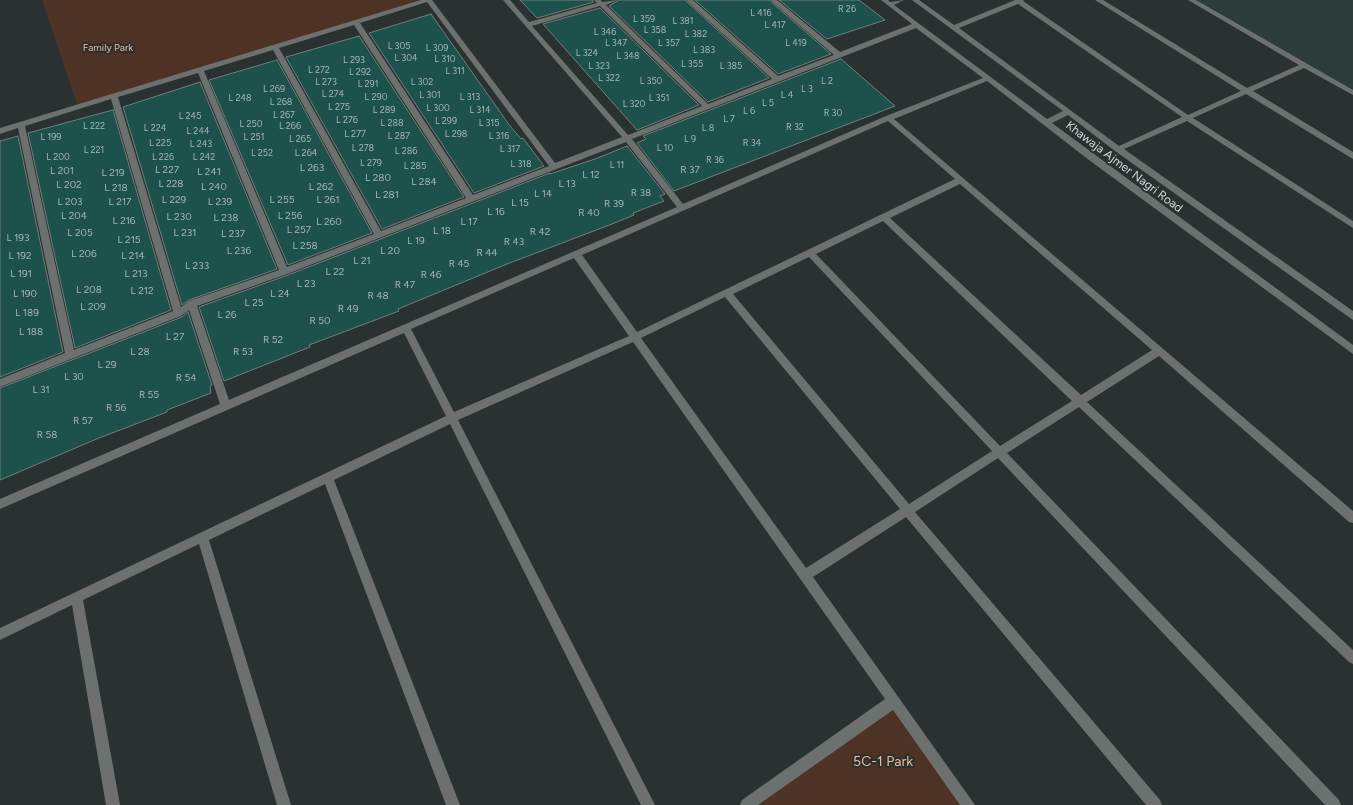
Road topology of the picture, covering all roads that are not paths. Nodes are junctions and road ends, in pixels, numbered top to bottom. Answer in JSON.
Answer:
{"nodes":[{"id":1,"x":429,"y":0,"type":"edge"},
{"id":2,"x":506,"y":0,"type":"edge"},
{"id":3,"x":615,"y":0,"type":"edge"},
{"id":4,"x":689,"y":0,"type":"edge"},
{"id":5,"x":773,"y":0,"type":"edge"},
{"id":6,"x":901,"y":0,"type":"edge"},
{"id":7,"x":915,"y":0,"type":"edge"},
{"id":8,"x":1098,"y":0,"type":"edge"},
{"id":9,"x":1191,"y":0,"type":"edge"},
{"id":10,"x":1020,"y":1,"type":"edge"},
{"id":11,"x":599,"y":2,"type":"edge"},
{"id":12,"x":887,"y":2,"type":"edge"},
{"id":13,"x":356,"y":22,"type":"junction"},
{"id":14,"x":528,"y":25,"type":"junction"},
{"id":15,"x":917,"y":25,"type":"junction"},
{"id":16,"x":953,"y":28,"type":"junction"},
{"id":17,"x":275,"y":47,"type":"junction"},
{"id":18,"x":840,"y":55,"type":"junction"},
{"id":19,"x":1305,"y":66,"type":"junction"},
{"id":20,"x":200,"y":70,"type":"junction"},
{"id":21,"x":988,"y":78,"type":"junction"},
{"id":22,"x":777,"y":79,"type":"junction"},
{"id":23,"x":1248,"y":92,"type":"junction"},
{"id":24,"x":1353,"y":93,"type":"edge"},
{"id":25,"x":114,"y":96,"type":"junction"},
{"id":26,"x":707,"y":107,"type":"junction"},
{"id":27,"x":1068,"y":112,"type":"junction"},
{"id":28,"x":889,"y":118,"type":"junction"},
{"id":29,"x":1188,"y":118,"type":"junction"},
{"id":30,"x":1046,"y":123,"type":"junction"},
{"id":31,"x":21,"y":125,"type":"junction"},
{"id":32,"x":0,"y":131,"type":"edge"},
{"id":33,"x":627,"y":138,"type":"junction"},
{"id":34,"x":1118,"y":150,"type":"junction"},
{"id":35,"x":1353,"y":156,"type":"edge"},
{"id":36,"x":554,"y":167,"type":"junction"},
{"id":37,"x":961,"y":180,"type":"junction"},
{"id":38,"x":471,"y":199,"type":"junction"},
{"id":39,"x":682,"y":208,"type":"junction"},
{"id":40,"x":884,"y":217,"type":"junction"},
{"id":41,"x":1353,"y":225,"type":"edge"},
{"id":42,"x":379,"y":235,"type":"junction"},
{"id":43,"x":810,"y":253,"type":"junction"},
{"id":44,"x":576,"y":254,"type":"junction"},
{"id":45,"x":284,"y":272,"type":"junction"},
{"id":46,"x":727,"y":293,"type":"junction"},
{"id":47,"x":192,"y":304,"type":"junction"},
{"id":48,"x":178,"y":313,"type":"junction"},
{"id":49,"x":1353,"y":316,"type":"edge"},
{"id":50,"x":406,"y":328,"type":"junction"},
{"id":51,"x":635,"y":338,"type":"junction"},
{"id":52,"x":1353,"y":350,"type":"edge"},
{"id":53,"x":1159,"y":351,"type":"junction"},
{"id":54,"x":70,"y":355,"type":"junction"},
{"id":55,"x":0,"y":382,"type":"edge"},
{"id":56,"x":1080,"y":400,"type":"junction"},
{"id":57,"x":226,"y":406,"type":"junction"},
{"id":58,"x":452,"y":418,"type":"junction"},
{"id":59,"x":999,"y":452,"type":"junction"},
{"id":60,"x":328,"y":478,"type":"junction"},
{"id":61,"x":0,"y":504,"type":"edge"},
{"id":62,"x":907,"y":510,"type":"junction"},
{"id":63,"x":1353,"y":518,"type":"edge"},
{"id":64,"x":202,"y":538,"type":"junction"},
{"id":65,"x":804,"y":576,"type":"junction"},
{"id":66,"x":76,"y":598,"type":"junction"},
{"id":67,"x":0,"y":634,"type":"edge"},
{"id":68,"x":1353,"y":658,"type":"edge"},
{"id":69,"x":894,"y":701,"type":"junction"},
{"id":70,"x":113,"y":805,"type":"edge"},
{"id":71,"x":284,"y":805,"type":"edge"},
{"id":72,"x":453,"y":805,"type":"edge"},
{"id":73,"x":648,"y":805,"type":"edge"},
{"id":74,"x":747,"y":805,"type":"edge"},
{"id":75,"x":968,"y":805,"type":"edge"},
{"id":76,"x":1155,"y":805,"type":"edge"},
{"id":77,"x":1334,"y":805,"type":"edge"}],
"edges":[{"from":1,"to":13,"type":"street"},
{"from":1,"to":36,"type":"street"},
{"from":2,"to":14,"type":"street"},
{"from":3,"to":11,"type":"street"},
{"from":4,"to":22,"type":"street"},
{"from":5,"to":18,"type":"street"},
{"from":6,"to":12,"type":"street"},
{"from":7,"to":16,"type":"street","name":"Khawaja Ajmer Nagri Road"},
{"from":8,"to":23,"type":"street"},
{"from":9,"to":19,"type":"street"},
{"from":10,"to":16,"type":"street"},
{"from":10,"to":29,"type":"street"},
{"from":11,"to":14,"type":"street"},
{"from":11,"to":26,"type":"street"},
{"from":12,"to":15,"type":"street","name":"Khawaja Ajmer Nagri Road"},
{"from":13,"to":17,"type":"street"},
{"from":13,"to":38,"type":"street"},
{"from":14,"to":33,"type":"street"},
{"from":15,"to":18,"type":"street"},
{"from":15,"to":21,"type":"street","name":"Khawaja Ajmer Nagri Road"},
{"from":16,"to":27,"type":"street","name":"Khawaja Ajmer Nagri Road"},
{"from":17,"to":20,"type":"street"},
{"from":17,"to":42,"type":"street"},
{"from":18,"to":22,"type":"street"},
{"from":19,"to":23,"type":"street"},
{"from":19,"to":24,"type":"street"},
{"from":20,"to":25,"type":"street"},
{"from":20,"to":45,"type":"street"},
{"from":21,"to":28,"type":"street"},
{"from":21,"to":30,"type":"street","name":"Khawaja Ajmer Nagri Road"},
{"from":22,"to":26,"type":"street"},
{"from":23,"to":29,"type":"street"},
{"from":23,"to":35,"type":"street"},
{"from":25,"to":31,"type":"street"},
{"from":25,"to":48,"type":"street"},
{"from":26,"to":33,"type":"street"},
{"from":27,"to":30,"type":"street"},
{"from":27,"to":34,"type":"street","name":"Khawaja Ajmer Nagri Road"},
{"from":28,"to":37,"type":"street"},
{"from":28,"to":39,"type":"street"},
{"from":29,"to":34,"type":"street"},
{"from":29,"to":41,"type":"street"},
{"from":30,"to":52,"type":"street","name":"Khawaja Ajmer Nagri Road"},
{"from":31,"to":32,"type":"street"},
{"from":31,"to":54,"type":"street"},
{"from":33,"to":36,"type":"street"},
{"from":33,"to":39,"type":"street"},
{"from":34,"to":49,"type":"street","name":"Khawaja Ajmer Nagri Road"},
{"from":36,"to":38,"type":"street"},
{"from":37,"to":40,"type":"street"},
{"from":37,"to":53,"type":"street"},
{"from":38,"to":42,"type":"street"},
{"from":39,"to":44,"type":"street"},
{"from":40,"to":43,"type":"street"},
{"from":40,"to":56,"type":"street"},
{"from":42,"to":45,"type":"street"},
{"from":43,"to":46,"type":"street"},
{"from":43,"to":59,"type":"street"},
{"from":44,"to":50,"type":"street"},
{"from":44,"to":51,"type":"street"},
{"from":45,"to":47,"type":"street"},
{"from":46,"to":51,"type":"street"},
{"from":46,"to":62,"type":"street"},
{"from":47,"to":48,"type":"street"},
{"from":47,"to":57,"type":"street"},
{"from":48,"to":54,"type":"street"},
{"from":50,"to":57,"type":"street"},
{"from":50,"to":58,"type":"street"},
{"from":51,"to":58,"type":"street"},
{"from":51,"to":65,"type":"street"},
{"from":53,"to":56,"type":"street"},
{"from":53,"to":63,"type":"street"},
{"from":54,"to":55,"type":"street"},
{"from":56,"to":59,"type":"street"},
{"from":56,"to":68,"type":"street"},
{"from":57,"to":61,"type":"street"},
{"from":58,"to":60,"type":"street"},
{"from":58,"to":73,"type":"street"},
{"from":59,"to":62,"type":"street"},
{"from":59,"to":77,"type":"street"},
{"from":60,"to":64,"type":"street"},
{"from":60,"to":72,"type":"street"},
{"from":62,"to":65,"type":"street"},
{"from":62,"to":76,"type":"street"},
{"from":64,"to":66,"type":"street"},
{"from":64,"to":71,"type":"street"},
{"from":65,"to":69,"type":"street"},
{"from":66,"to":67,"type":"street"},
{"from":66,"to":70,"type":"street"},
{"from":69,"to":74,"type":"street"},
{"from":69,"to":75,"type":"street"}]}
